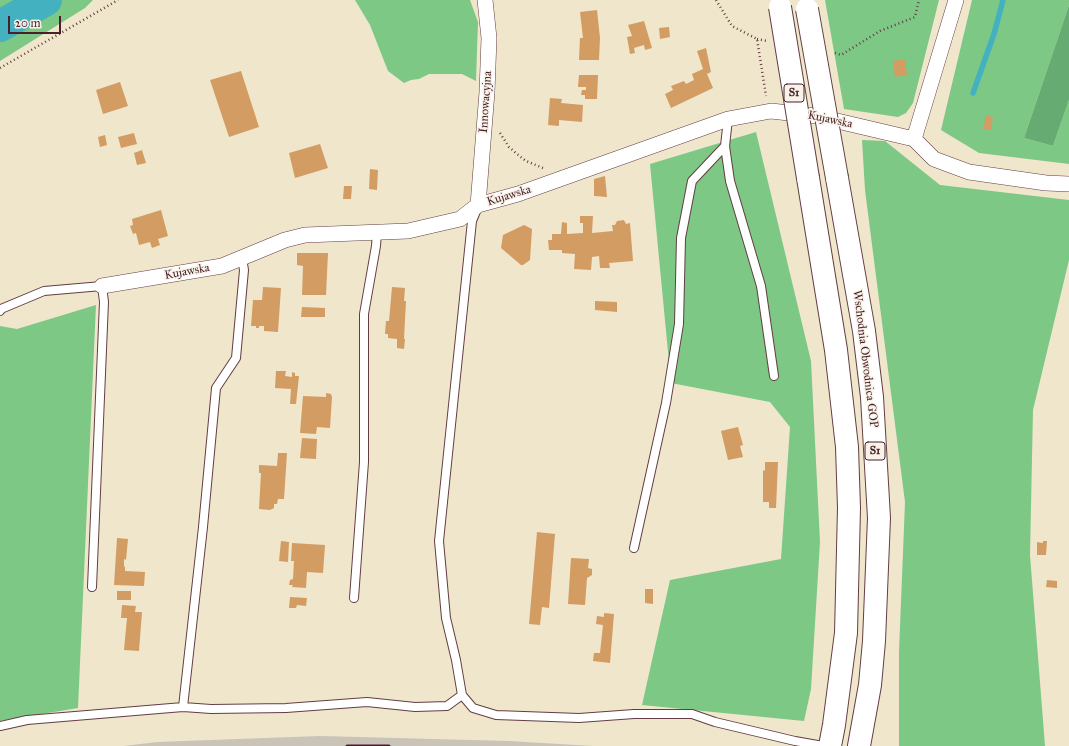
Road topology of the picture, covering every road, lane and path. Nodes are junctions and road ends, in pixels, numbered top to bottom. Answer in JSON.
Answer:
{"nodes":[{"id":1,"x":118,"y":0,"type":"edge"},
{"id":2,"x":485,"y":0,"type":"edge"},
{"id":3,"x":716,"y":0,"type":"edge"},
{"id":4,"x":919,"y":0,"type":"edge"},
{"id":5,"x":956,"y":0,"type":"edge"},
{"id":6,"x":779,"y":4,"type":"edge"},
{"id":7,"x":806,"y":5,"type":"edge"},
{"id":8,"x":757,"y":39,"type":"junction"},
{"id":9,"x":773,"y":42,"type":"dead end"},
{"id":10,"x":834,"y":53,"type":"dead end"},
{"id":11,"x":0,"y":68,"type":"edge"},
{"id":12,"x":771,"y":111,"type":"junction"},
{"id":13,"x":728,"y":119,"type":"junction"},
{"id":14,"x":498,"y":130,"type":"dead end"},
{"id":15,"x":914,"y":139,"type":"junction"},
{"id":16,"x":725,"y":146,"type":"junction"},
{"id":17,"x":549,"y":171,"type":"dead end"},
{"id":18,"x":1069,"y":184,"type":"edge"},
{"id":19,"x":478,"y":205,"type":"junction"},
{"id":20,"x":377,"y":232,"type":"junction"},
{"id":21,"x":242,"y":258,"type":"junction"},
{"id":22,"x":102,"y":286,"type":"junction"},
{"id":23,"x":0,"y":311,"type":"edge"},
{"id":24,"x":774,"y":376,"type":"dead end"},
{"id":25,"x":634,"y":548,"type":"dead end"},
{"id":26,"x":92,"y":587,"type":"dead end"},
{"id":27,"x":354,"y":598,"type":"dead end"},
{"id":28,"x":462,"y":695,"type":"junction"},
{"id":29,"x":183,"y":708,"type":"junction"},
{"id":30,"x":0,"y":726,"type":"edge"},
{"id":31,"x":832,"y":736,"type":"edge"},
{"id":32,"x":860,"y":736,"type":"edge"},
{"id":33,"x":823,"y":746,"type":"edge"}],
"edges":[{"from":1,"to":11,"type":"path"},
{"from":2,"to":19,"type":"street","name":"Innowacyjna"},
{"from":3,"to":8,"type":"path"},
{"from":4,"to":10,"type":"path"},
{"from":5,"to":15,"type":"street"},
{"from":6,"to":31,"type":"highway","number":"S1","bridge":true},
{"from":7,"to":32,"type":"highway","name":"Wschodnia Obwodnica GOP","number":"S1","bridge":true},
{"from":8,"to":9,"type":"path"},
{"from":8,"to":12,"type":"path"},
{"from":12,"to":13,"type":"street","name":"Kujawska"},
{"from":12,"to":15,"type":"street","name":"Kujawska"},
{"from":13,"to":16,"type":"lane"},
{"from":13,"to":19,"type":"street","name":"Kujawska"},
{"from":14,"to":17,"type":"path"},
{"from":15,"to":18,"type":"street"},
{"from":16,"to":24,"type":"lane"},
{"from":16,"to":25,"type":"lane"},
{"from":19,"to":20,"type":"street","name":"Kujawska"},
{"from":19,"to":28,"type":"lane"},
{"from":20,"to":21,"type":"street","name":"Kujawska"},
{"from":20,"to":27,"type":"lane"},
{"from":21,"to":22,"type":"street","name":"Kujawska"},
{"from":21,"to":29,"type":"lane"},
{"from":22,"to":23,"type":"lane"},
{"from":22,"to":26,"type":"lane"},
{"from":28,"to":29,"type":"lane"},
{"from":28,"to":33,"type":"lane"},
{"from":29,"to":30,"type":"lane"}]}
